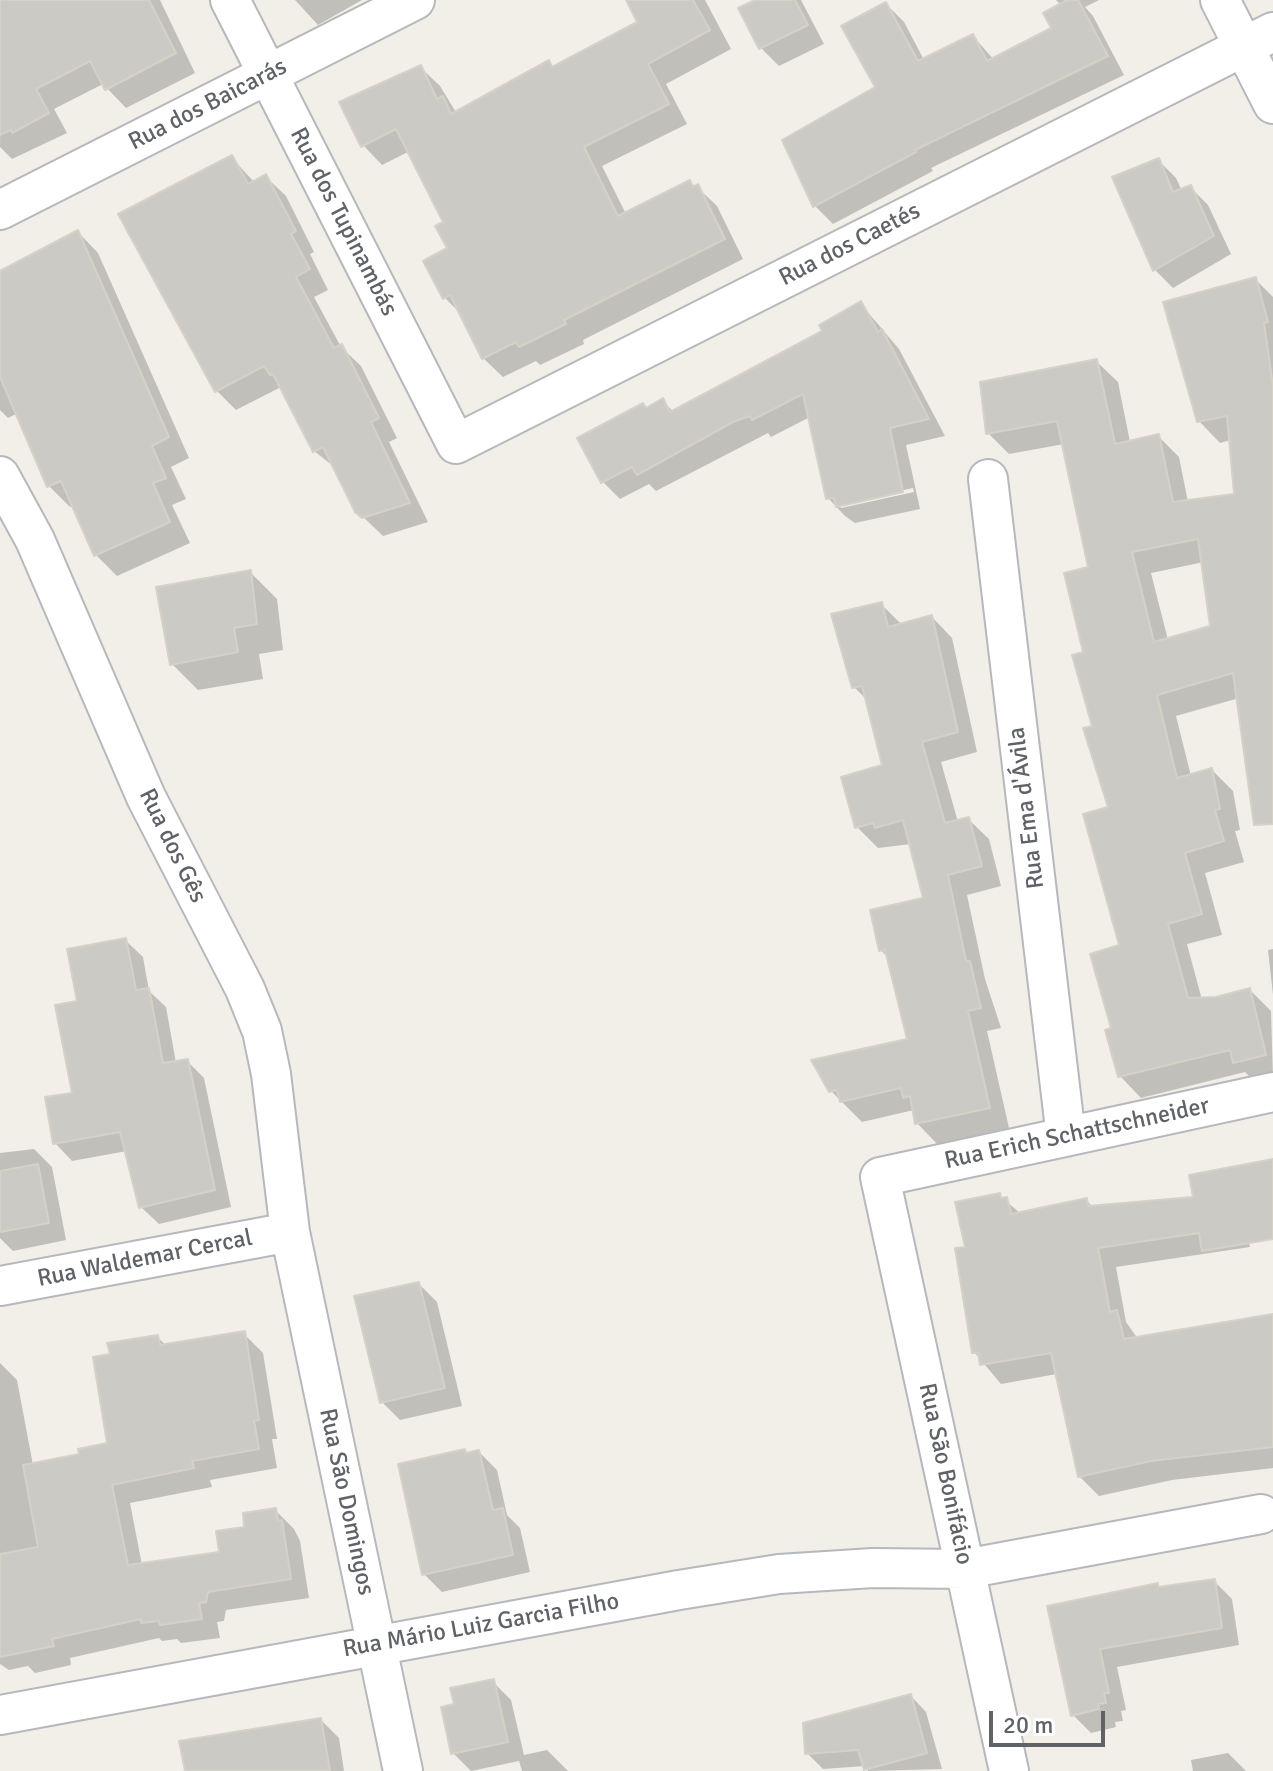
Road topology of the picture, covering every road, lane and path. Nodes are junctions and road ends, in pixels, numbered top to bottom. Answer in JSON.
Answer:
{"nodes":[{"id":1,"x":230,"y":0,"type":"edge"},
{"id":2,"x":415,"y":0,"type":"edge"},
{"id":3,"x":1220,"y":0,"type":"edge"},
{"id":4,"x":1258,"y":39,"type":"edge"},
{"id":5,"x":268,"y":74,"type":"junction"},
{"id":6,"x":1273,"y":104,"type":"edge"},
{"id":7,"x":0,"y":210,"type":"edge"},
{"id":8,"x":456,"y":444,"type":"joint"},
{"id":9,"x":0,"y":476,"type":"edge"},
{"id":10,"x":988,"y":479,"type":"dead end"},
{"id":11,"x":1273,"y":1092,"type":"edge"},
{"id":12,"x":1066,"y":1137,"type":"junction"},
{"id":13,"x":880,"y":1177,"type":"joint"},
{"id":14,"x":290,"y":1232,"type":"junction"},
{"id":15,"x":0,"y":1286,"type":"edge"},
{"id":16,"x":1261,"y":1514,"type":"dead end"},
{"id":17,"x":965,"y":1569,"type":"junction"},
{"id":18,"x":376,"y":1646,"type":"junction"},
{"id":19,"x":0,"y":1715,"type":"edge"},
{"id":20,"x":403,"y":1771,"type":"edge"},
{"id":21,"x":1009,"y":1771,"type":"edge"}],
"edges":[{"from":1,"to":5,"type":"street","name":"Rua dos Tupinambás"},
{"from":2,"to":5,"type":"street","name":"Rua dos Baicarás"},
{"from":3,"to":4,"type":"street"},
{"from":4,"to":6,"type":"street"},
{"from":4,"to":8,"type":"street","name":"Rua dos Caetés"},
{"from":5,"to":7,"type":"street","name":"Rua dos Baicarás"},
{"from":5,"to":8,"type":"street","name":"Rua dos Tupinambás"},
{"from":9,"to":14,"type":"street","name":"Rua dos Gês"},
{"from":10,"to":12,"type":"street","name":"Rua Ema d'Ávila"},
{"from":11,"to":12,"type":"street","name":"Rua Erich Schattschneider"},
{"from":12,"to":13,"type":"street","name":"Rua Erich Schattschneider"},
{"from":13,"to":17,"type":"street","name":"Rua São Bonifácio"},
{"from":14,"to":15,"type":"street","name":"Rua Waldemar Cercal"},
{"from":14,"to":18,"type":"street","name":"Rua São Domingos"},
{"from":16,"to":17,"type":"street","name":"Rua Mário Luiz Garcia Filho"},
{"from":17,"to":18,"type":"street","name":"Rua Mário Luiz Garcia Filho"},
{"from":17,"to":21,"type":"street","name":"Rua São Bonifácio"},
{"from":18,"to":19,"type":"street","name":"Rua Mário Luiz Garcia Filho"},
{"from":18,"to":20,"type":"street","name":"Rua São Domingos"}]}
